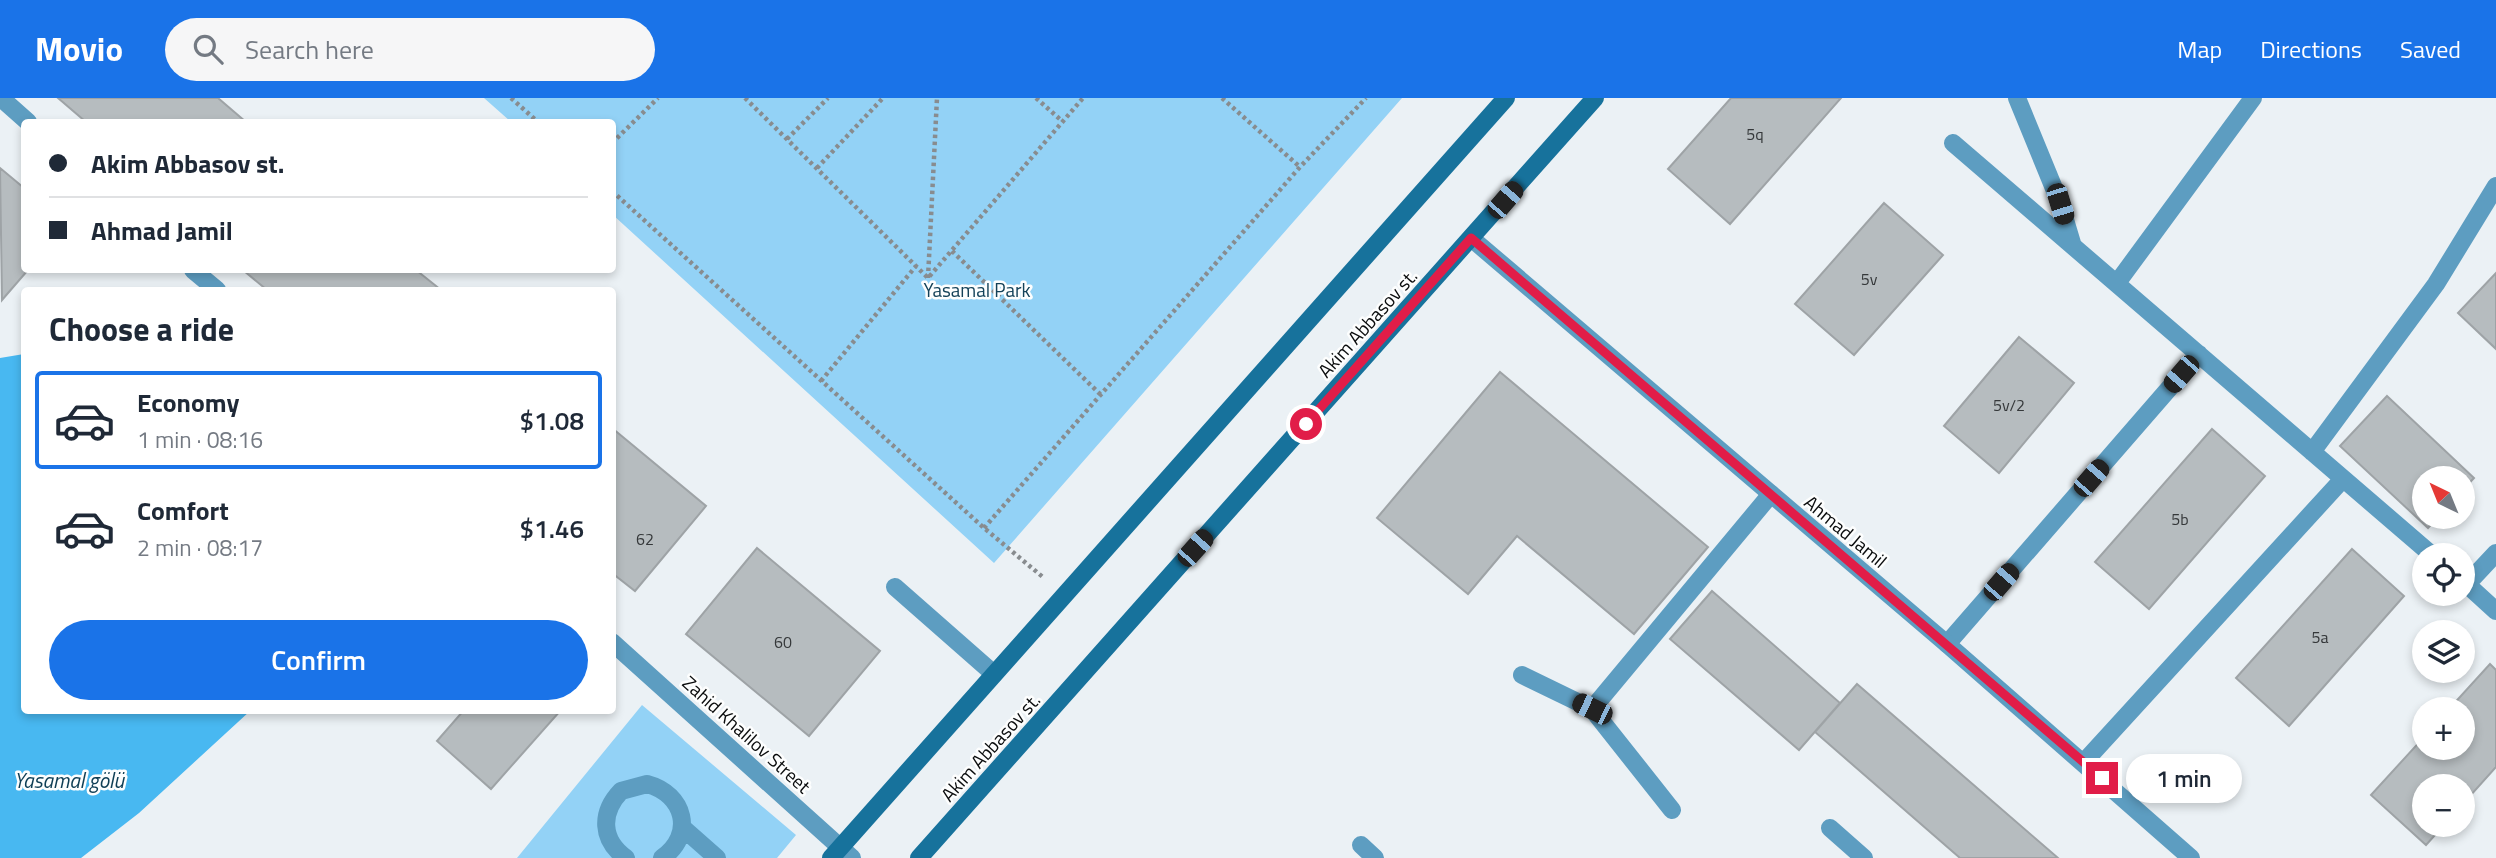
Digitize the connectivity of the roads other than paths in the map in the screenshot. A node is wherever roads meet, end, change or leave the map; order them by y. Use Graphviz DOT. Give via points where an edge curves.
graph roads {
  1 [pos="1,98"];
  2 [pos="1506,98"];
  3 [pos="1595,98"];
  4 [pos="2017,98"];
  5 [pos="2253,98"];
  6 [pos="25,119"];
  7 [pos="1953,143"];
  8 [pos="2496,186"];
  9 [pos="1471,238"];
  10 [pos="2072,243"];
  11 [pos="197,273"];
  12 [pos="2117,284"];
  13 [pos="214,287"];
  14 [pos="2199,354"];
  15 [pos="2312,452"];
  16 [pos="2342,480"];
  17 [pos="1771,494"];
  18 [pos="2418,543"];
  19 [pos="2496,553"];
  20 [pos="2475,573"];
  21 [pos="895,587"];
  22 [pos="2475,591"];
  23 [pos="2496,611"];
  24 [pos="1947,644"];
  25 [pos="616,646"];
  26 [pos="994,674"];
  27 [pos="1522,675"];
  28 [pos="1592,709"];
  29 [pos="2084,762"];
  30 [pos="1672,810"];
  31 [pos="683,828"];
  32 [pos="1830,828"];
  33 [pos="1361,845"];
  34 [pos="841,854"];
  35 [pos="626,858"];
  36 [pos="662,858"];
  37 [pos="717,858"];
  38 [pos="919,858"];
  39 [pos="1375,858"];
  40 [pos="1864,858"];
  41 [pos="2191,858"];
  1 -- 6 [label="street"];
  2 -- 26 [label="main road"];
  3 -- 9 [label="main road, Akim Abbasov st."];
  4 -- 10 [label="street"];
  5 -- 12 [label="street"];
  7 -- 10 [label="street"];
  8 -- 15 [label="street" via="2436,284"];
  9 -- 17 [label="street, Ahmad Jamil"];
  9 -- 38 [label="main road, Akim Abbasov st."];
  10 -- 12 [label="street"];
  11 -- 13 [label="street"];
  12 -- 14 [label="street"];
  14 -- 15 [label="street"];
  14 -- 24 [label="street"];
  15 -- 16 [label="street"];
  16 -- 18 [label="street"];
  16 -- 29 [label="street"];
  17 -- 24 [label="street, Ahmad Jamil"];
  17 -- 28 [label="street"];
  19 -- 20 [label="street"];
  21 -- 26 [label="street"];
  22 -- 23 [label="street"];
  24 -- 29 [label="street, Ahmad Jamil"];
  25 -- 34 [label="street, Zahid Khalilov Street"];
  26 -- 34 [label="main road"];
  27 -- 28 [label="street"];
  28 -- 30 [label="street"];
  29 -- 41 [label="street, Ahmad Jamil"];
  31 -- 35 [label="street" via="679,804 660,787 647,784 621,791 612,801 605,826 608,839"];
  31 -- 36 [label="street" via="672,850"];
  31 -- 37 [label="street"];
  32 -- 40 [label="street"];
  33 -- 39 [label="street"];
}
